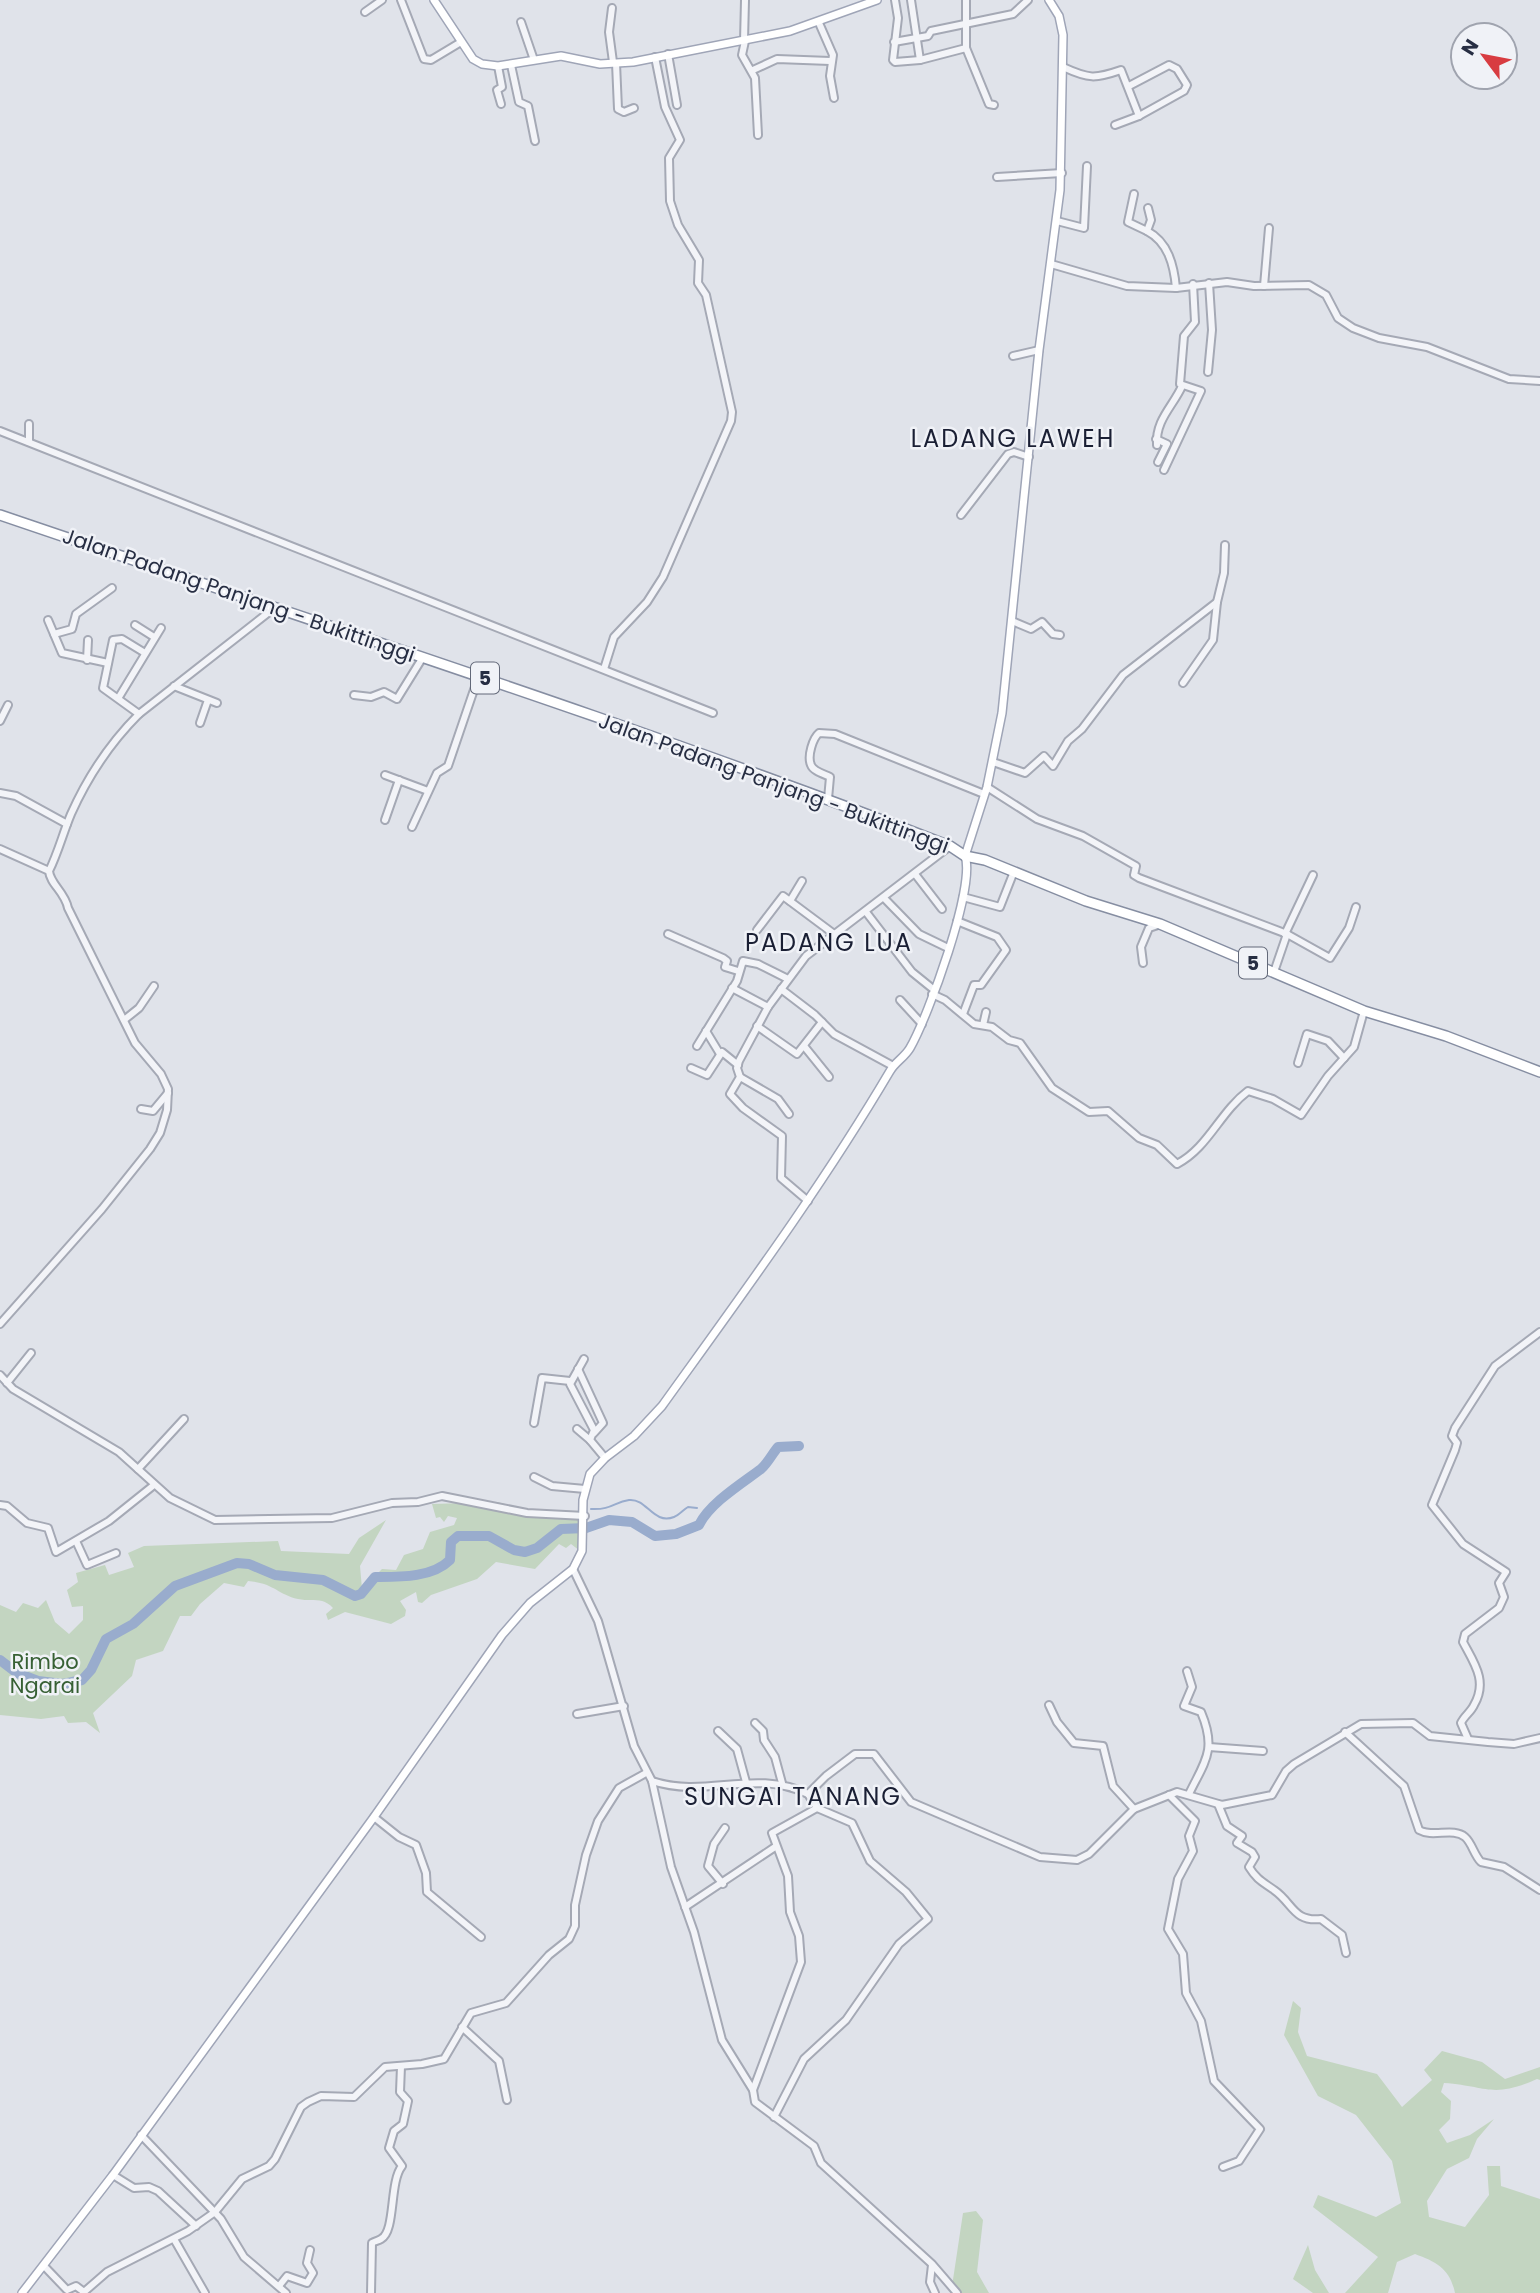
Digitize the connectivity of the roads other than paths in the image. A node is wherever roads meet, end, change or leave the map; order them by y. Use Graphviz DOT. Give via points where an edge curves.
graph roads {
  1 [pos="383,0"];
  2 [pos="401,0"];
  3 [pos="434,0"];
  4 [pos="744,0"];
  5 [pos="877,0"];
  6 [pos="895,0"];
  7 [pos="911,0"];
  8 [pos="966,0"];
  9 [pos="1028,0"];
  10 [pos="1049,0"];
  11 [pos="612,8"];
  12 [pos="365,12"];
  13 [pos="915,14"];
  14 [pos="898,18"];
  15 [pos="521,22"];
  16 [pos="819,23"];
  17 [pos="966,24"];
  18 [pos="917,38"];
  19 [pos="744,41"];
  20 [pos="894,42"];
  21 [pos="463,46"];
  22 [pos="966,48"];
  23 [pos="668,54"];
  24 [pos="654,57"];
  25 [pos="534,60"];
  26 [pos="920,60"];
  27 [pos="830,61"];
  28 [pos="615,62"];
  29 [pos="511,65"];
  30 [pos="498,66"];
  31 [pos="1063,67"];
  32 [pos="753,70"];
  33 [pos="1129,86"];
  34 [pos="834,98"];
  35 [pos="501,104"];
  36 [pos="677,105"];
  37 [pos="994,105"];
  38 [pos="634,108"];
  39 [pos="1139,116"];
  40 [pos="1115,125"];
  41 [pos="758,135"];
  42 [pos="535,141"];
  43 [pos="1087,166"];
  44 [pos="1062,173"];
  45 [pos="997,177"];
  46 [pos="1133,194"];
  47 [pos="1148,208"];
  48 [pos="1057,221"];
  49 [pos="1269,228"];
  50 [pos="1147,232"];
  51 [pos="1051,264"];
  52 [pos="1209,283"];
  53 [pos="1194,284"];
  54 [pos="1264,286"];
  55 [pos="1176,288"];
  56 [pos="1039,350"];
  57 [pos="1013,356"];
  58 [pos="1208,372"];
  59 [pos="1540,381"];
  60 [pos="1182,386"];
  61 [pos="29,424"];
  62 [pos="0,430"];
  63 [pos="29,442"];
  64 [pos="1029,457"];
  65 [pos="1157,462"];
  66 [pos="1164,470"];
  67 [pos="961,514"];
  68 [pos="0,515"];
  69 [pos="1225,545"];
  70 [pos="112,588"];
  71 [pos="1217,602"];
  72 [pos="273,608"];
  73 [pos="48,620"];
  74 [pos="1013,621"];
  75 [pos="135,625"];
  76 [pos="162,628"];
  77 [pos="54,634"];
  78 [pos="1060,635"];
  79 [pos="155,638"];
  80 [pos="88,640"];
  81 [pos="145,653"];
  82 [pos="423,657"];
  83 [pos="87,660"];
  84 [pos="108,663"];
  85 [pos="604,669"];
  86 [pos="479,675"];
  87 [pos="1183,683"];
  88 [pos="174,686"];
  89 [pos="354,695"];
  90 [pos="119,698"];
  91 [pos="208,700"];
  92 [pos="217,703"];
  93 [pos="8,705"];
  94 [pos="713,713"];
  95 [pos="139,714"];
  96 [pos="0,721"];
  97 [pos="200,723"];
  98 [pos="993,762"];
  99 [pos="385,775"];
  100 [pos="399,780"];
  101 [pos="986,791"];
  102 [pos="428,792"];
  103 [pos="1,795"];
  104 [pos="828,799"];
  105 [pos="385,820"];
  106 [pos="67,824"];
  107 [pos="412,827"];
  108 [pos="950,846"];
  109 [pos="0,849"];
  110 [pos="965,856"];
  111 [pos="49,871"];
  112 [pos="915,874"];
  113 [pos="1013,874"];
  114 [pos="1313,875"];
  115 [pos="802,881"];
  116 [pos="963,897"];
  117 [pos="884,898"];
  118 [pos="790,901"];
  119 [pos="1356,907"];
  120 [pos="942,909"];
  121 [pos="866,912"];
  122 [pos="957,921"];
  123 [pos="1160,924"];
  124 [pos="757,930"];
  125 [pos="668,934"];
  126 [pos="834,934"];
  127 [pos="1286,934"];
  128 [pos="948,948"];
  129 [pos="1143,963"];
  130 [pos="731,968"];
  131 [pos="1274,972"];
  132 [pos="788,979"];
  133 [pos="154,986"];
  134 [pos="732,988"];
  135 [pos="781,989"];
  136 [pos="932,992"];
  137 [pos="900,1000"];
  138 [pos="768,1007"];
  139 [pos="1364,1011"];
  140 [pos="986,1012"];
  141 [pos="963,1014"];
  142 [pos="124,1020"];
  143 [pos="822,1022"];
  144 [pos="922,1024"];
  145 [pos="983,1025"];
  146 [pos="757,1026"];
  147 [pos="706,1031"];
  148 [pos="696,1046"];
  149 [pos="804,1046"];
  150 [pos="720,1054"];
  151 [pos="1344,1058"];
  152 [pos="1297,1063"];
  153 [pos="738,1065"];
  154 [pos="892,1066"];
  155 [pos="691,1068"];
  156 [pos="1540,1072"];
  157 [pos="740,1077"];
  158 [pos="829,1077"];
  159 [pos="168,1093"];
  160 [pos="141,1108"];
  161 [pos="789,1114"];
  162 [pos="808,1201"];
  163 [pos="0,1324"];
  164 [pos="1540,1332"];
  165 [pos="31,1353"];
  166 [pos="584,1359"];
  167 [pos="578,1369"];
  168 [pos="0,1375"];
  169 [pos="570,1381"];
  170 [pos="6,1383"];
  171 [pos="184,1419"];
  172 [pos="534,1423"];
  173 [pos="577,1429"];
  174 [pos="594,1433"];
  175 [pos="590,1440"];
  176 [pos="605,1458"];
  177 [pos="138,1469"];
  178 [pos="534,1477"];
  179 [pos="154,1485"];
  180 [pos="585,1489"];
  181 [pos="0,1505"];
  182 [pos="585,1516"];
  183 [pos="76,1541"];
  184 [pos="116,1553"];
  185 [pos="573,1569"];
  186 [pos="1187,1671"];
  187 [pos="1049,1705"];
  188 [pos="624,1706"];
  189 [pos="577,1714"];
  190 [pos="755,1723"];
  191 [pos="718,1731"];
  192 [pos="1345,1732"];
  193 [pos="1540,1738"];
  194 [pos="1468,1739"];
  195 [pos="1209,1747"];
  196 [pos="1263,1751"];
  197 [pos="646,1773"];
  198 [pos="652,1781"];
  199 [pos="746,1782"];
  200 [pos="782,1783"];
  201 [pos="808,1794"];
  202 [pos="1189,1794"];
  203 [pos="1169,1795"];
  204 [pos="1218,1804"];
  205 [pos="817,1808"];
  206 [pos="1134,1809"];
  207 [pos="374,1817"];
  208 [pos="725,1828"];
  209 [pos="775,1847"];
  210 [pos="723,1884"];
  211 [pos="1540,1889"];
  212 [pos="685,1907"];
  213 [pos="481,1937"];
  214 [pos="1346,1953"];
  215 [pos="462,2027"];
  216 [pos="401,2066"];
  217 [pos="753,2090"];
  218 [pos="506,2100"];
  219 [pos="774,2117"];
  220 [pos="141,2135"];
  221 [pos="1223,2167"];
  222 [pos="113,2175"];
  223 [pos="215,2212"];
  224 [pos="196,2227"];
  225 [pos="174,2239"];
  226 [pos="310,2249"];
  227 [pos="932,2264"];
  228 [pos="45,2267"];
  229 [pos="279,2286"];
  230 [pos="22,2293"];
  231 [pos="205,2293"];
  232 [pos="286,2293"];
  233 [pos="371,2293"];
  234 [pos="935,2293"];
  235 [pos="957,2293"];
  1 -- 12 [label="street"];
  2 -- 21 [label="street" via="424,59"];
  3 -- 21 [label="main road"];
  4 -- 19 [label="street"];
  5 -- 16 [label="main road"];
  6 -- 14 [label="street"];
  7 -- 13 [label="street"];
  8 -- 17 [label="street"];
  9 -- 17 [label="street" via="1013,14"];
  10 -- 31 [label="main road" via="1062,23"];
  11 -- 28 [label="street"];
  13 -- 14 [label="street"];
  13 -- 18 [label="street"];
  14 -- 20 [label="street"];
  15 -- 25 [label="street"];
  16 -- 19 [label="main road"];
  16 -- 27 [label="street" via="832,53"];
  17 -- 18 [label="street"];
  17 -- 22 [label="street"];
  18 -- 20 [label="street"];
  18 -- 26 [label="street"];
  19 -- 23 [label="main road"];
  19 -- 32 [label="street" via="742,55"];
  20 -- 26 [label="street" via="893,60"];
  21 -- 30 [label="main road" via="478,63"];
  22 -- 26 [label="street"];
  22 -- 37 [label="street" via="989,104"];
  23 -- 24 [label="main road"];
  23 -- 36 [label="street"];
  24 -- 28 [label="main road"];
  24 -- 85 [label="street" via="665,107 680,140 669,158 670,201 700,264 698,283 706,295 732,412 663,577 614,637"];
  25 -- 28 [label="main road" via="561,56 600,64"];
  25 -- 29 [label="main road"];
  27 -- 32 [label="street" via="777,60"];
  27 -- 34 [label="street"];
  28 -- 38 [label="street" via="618,109"];
  29 -- 30 [label="main road"];
  29 -- 42 [label="street" via="519,102 528,106"];
  30 -- 35 [label="street"];
  31 -- 33 [label="street" via="1087,78 1121,70"];
  31 -- 44 [label="main road"];
  32 -- 41 [label="street"];
  33 -- 39 [label="street"];
  33 -- 39 [label="street" via="1169,65 1187,85 1185,91"];
  39 -- 40 [label="street"];
  43 -- 48 [label="street" via="1084,228"];
  44 -- 45 [label="street"];
  44 -- 48 [label="main road"];
  46 -- 50 [label="street" via="1128,222"];
  47 -- 50 [label="street"];
  48 -- 51 [label="main road"];
  49 -- 54 [label="street"];
  50 -- 55 [label="street" via="1162,241 1175,270"];
  51 -- 55 [label="street" via="1116,285"];
  51 -- 56 [label="main road"];
  52 -- 53 [label="street"];
  52 -- 54 [label="street"];
  52 -- 58 [label="street" via="1212,330"];
  53 -- 55 [label="street"];
  53 -- 60 [label="street" via="1195,322 1184,335"];
  54 -- 59 [label="street" via="1310,285 1326,295 1338,318 1353,328 1427,348 1509,379"];
  56 -- 57 [label="street"];
  56 -- 64 [label="main road"];
  60 -- 65 [label="street" via="1166,410 1157,442 1167,444"];
  60 -- 66 [label="street" via="1201,391"];
  61 -- 63 [label="street"];
  62 -- 63 [label="street"];
  63 -- 85 [label="street"];
  64 -- 67 [label="street" via="1008,454"];
  64 -- 74 [label="main road"];
  68 -- 72 [label="highway, Jalan Padang Panjang - Bukittinggi / 5"];
  69 -- 71 [label="street"];
  70 -- 77 [label="street" via="76,614 74,627"];
  71 -- 87 [label="street" via="1213,640"];
  71 -- 98 [label="street" via="1123,675 1053,766 1044,756 1025,773"];
  72 -- 82 [label="highway, Jalan Padang Panjang - Bukittinggi / 5"];
  72 -- 88 [label="street"];
  73 -- 77 [label="street"];
  74 -- 78 [label="street" via="1031,629 1042,622"];
  74 -- 98 [label="main road"];
  75 -- 79 [label="street"];
  76 -- 79 [label="street"];
  77 -- 83 [label="street" via="62,653"];
  79 -- 81 [label="street"];
  80 -- 83 [label="street"];
  81 -- 84 [label="street" via="117,638"];
  81 -- 90 [label="street"];
  82 -- 86 [label="highway, Jalan Padang Panjang - Bukittinggi / 5"];
  82 -- 89 [label="street" via="397,699 384,692 374,697"];
  83 -- 84 [label="street"];
  84 -- 90 [label="street" via="103,688"];
  85 -- 94 [label="street"];
  86 -- 102 [label="street" via="448,766 437,773"];
  86 -- 104 [label="highway, Jalan Padang Panjang - Bukittinggi / 5"];
  88 -- 91 [label="street"];
  88 -- 95 [label="street"];
  90 -- 95 [label="street"];
  91 -- 92 [label="street"];
  91 -- 97 [label="street"];
  93 -- 96 [label="street"];
  95 -- 106 [label="street" via="107,748"];
  98 -- 101 [label="main road"];
  99 -- 100 [label="street"];
  100 -- 102 [label="street"];
  100 -- 105 [label="street"];
  101 -- 104 [label="street" via="835,734 819,733 812,744 810,763 830,777"];
  101 -- 110 [label="main road"];
  101 -- 127 [label="street" via="1136,866 1134,875 1139,878"];
  102 -- 107 [label="street"];
  103 -- 106 [label="street" via="16,796"];
  104 -- 108 [label="highway, Jalan Padang Panjang - Bukittinggi / 5"];
  106 -- 111 [label="street"];
  108 -- 110 [label="highway, Jalan Padang Panjang - Bukittinggi / 5"];
  108 -- 112 [label="street"];
  109 -- 111 [label="street"];
  110 -- 113 [label="highway, Jalan Padang Panjang - Bukittinggi / 5"];
  110 -- 116 [label="main road" via="969,866"];
  111 -- 142 [label="street"];
  112 -- 117 [label="street"];
  112 -- 120 [label="street"];
  113 -- 116 [label="street" via="1000,907"];
  113 -- 123 [label="highway, Jalan Padang Panjang - Bukittinggi / 5"];
  114 -- 127 [label="street"];
  115 -- 118 [label="street"];
  116 -- 122 [label="main road"];
  117 -- 121 [label="street"];
  117 -- 128 [label="street" via="919,934"];
  118 -- 124 [label="street" via="781,897"];
  118 -- 126 [label="street"];
  119 -- 127 [label="street" via="1330,958"];
  121 -- 126 [label="street"];
  121 -- 136 [label="street"];
  122 -- 128 [label="main road"];
  122 -- 141 [label="street" via="997,937 1006,950 981,985 974,985"];
  123 -- 129 [label="street" via="1149,928 1141,947"];
  123 -- 131 [label="highway, Jalan Padang Panjang - Bukittinggi / 5"];
  125 -- 130 [label="street" via="723,958"];
  126 -- 132 [label="street" via="806,956"];
  127 -- 131 [label="street"];
  128 -- 136 [label="main road"];
  130 -- 132 [label="street" via="747,960"];
  130 -- 134 [label="street"];
  131 -- 139 [label="highway, Jalan Padang Panjang - Bukittinggi / 5"];
  132 -- 135 [label="street"];
  133 -- 142 [label="street"];
  134 -- 138 [label="street"];
  134 -- 147 [label="street"];
  135 -- 138 [label="street"];
  135 -- 143 [label="street"];
  136 -- 141 [label="street"];
  136 -- 144 [label="main road"];
  137 -- 144 [label="street"];
  138 -- 146 [label="street"];
  139 -- 151 [label="street" via="1354,1047"];
  139 -- 156 [label="highway, Jalan Padang Panjang - Bukittinggi / 5"];
  140 -- 145 [label="street"];
  141 -- 145 [label="street"];
  142 -- 159 [label="street" via="135,1043 161,1074"];
  143 -- 149 [label="street"];
  143 -- 154 [label="street" via="834,1034"];
  144 -- 154 [label="main road" via="909,1051"];
  145 -- 151 [label="street" via="1023,1046 1052,1088 1089,1112 1108,1111 1177,1164 1200,1149 1248,1091 1301,1115"];
  146 -- 149 [label="street" via="796,1054"];
  146 -- 153 [label="street"];
  147 -- 148 [label="street"];
  147 -- 150 [label="street"];
  149 -- 158 [label="street"];
  150 -- 153 [label="street"];
  150 -- 155 [label="street" via="707,1075"];
  151 -- 152 [label="street" via="1328,1041 1307,1034"];
  153 -- 157 [label="street"];
  154 -- 162 [label="main road"];
  157 -- 161 [label="street" via="778,1099"];
  157 -- 162 [label="street" via="730,1094 782,1136 781,1178"];
  159 -- 160 [label="street" via="153,1111"];
  159 -- 163 [label="street" via="160,1133 150,1149"];
  162 -- 176 [label="main road" via="662,1406"];
  164 -- 194 [label="street" via="1495,1366 1455,1427 1455,1450 1432,1505 1463,1544 1506,1572 1499,1583 1504,1597 1499,1608 1465,1634 1463,1642 1480,1681 1477,1701 1461,1723"];
  165 -- 170 [label="street"];
  166 -- 167 [label="street"];
  167 -- 169 [label="street"];
  167 -- 174 [label="street" via="603,1423"];
  168 -- 170 [label="street"];
  169 -- 172 [label="street" via="542,1378"];
  169 -- 174 [label="street"];
  170 -- 177 [label="street" via="119,1452"];
  171 -- 177 [label="street"];
  173 -- 175 [label="street"];
  174 -- 175 [label="street"];
  175 -- 176 [label="street"];
  176 -- 180 [label="main road" via="590,1474"];
  177 -- 179 [label="street"];
  178 -- 180 [label="street" via="552,1486"];
  179 -- 182 [label="street" via="186,1508 215,1520 332,1518 442,1496 527,1513"];
  179 -- 183 [label="street"];
  180 -- 182 [label="main road"];
  181 -- 183 [label="street" via="27,1523 48,1528 55,1552"];
  182 -- 185 [label="main road" via="583,1547"];
  183 -- 184 [label="street" via="87,1565"];
  185 -- 188 [label="street" via="598,1621"];
  185 -- 207 [label="main road" via="519,1613"];
  186 -- 195 [label="street" via="1192,1687 1184,1706 1201,1712"];
  187 -- 206 [label="street" via="1074,1743 1103,1746 1113,1786"];
  188 -- 189 [label="street"];
  188 -- 197 [label="street"];
  190 -- 200 [label="street" via="775,1757"];
  191 -- 199 [label="street" via="737,1749"];
  192 -- 194 [label="street" via="1360,1724 1413,1723 1430,1736"];
  192 -- 204 [label="street" via="1286,1771 1272,1795"];
  192 -- 211 [label="street" via="1404,1786 1419,1830 1459,1833 1481,1862 1503,1867"];
  193 -- 194 [label="street" via="1514,1744"];
  195 -- 196 [label="street"];
  195 -- 202 [label="street" via="1206,1766"];
  197 -- 198 [label="street"];
  197 -- 215 [label="street" via="619,1788 595,1826 569,1939 506,2003 475,2009"];
  198 -- 199 [label="street" via="686,1789"];
  198 -- 212 [label="street"];
  199 -- 200 [label="street"];
  200 -- 201 [label="street"];
  201 -- 205 [label="street"];
  201 -- 206 [label="street" via="855,1754 874,1754 911,1802 1040,1857 1077,1860 1089,1854"];
  202 -- 203 [label="street"];
  202 -- 204 [label="street"];
  203 -- 206 [label="street"];
  203 -- 221 [label="street" via="1195,1821 1189,1836 1193,1851 1178,1879 1168,1929 1183,1954 1186,1993 1201,2021 1211,2075 1260,2129 1238,2161"];
  204 -- 214 [label="street" via="1227,1826 1242,1836 1237,1843 1255,1857 1249,1867 1257,1880 1298,1915 1321,1919 1342,1935"];
  205 -- 209 [label="street" via="773,1831"];
  205 -- 219 [label="street" via="852,1823 870,1861 906,1892 928,1919 899,1944 846,2021 804,2059"];
  207 -- 213 [label="street" via="399,1838 416,1845 427,1892"];
  207 -- 220 [label="main road"];
  208 -- 210 [label="street" via="715,1840 708,1866"];
  209 -- 210 [label="street"];
  209 -- 217 [label="street" via="788,1876 801,1962"];
  210 -- 212 [label="street"];
  212 -- 217 [label="street" via="722,2040"];
  215 -- 216 [label="street" via="444,2059"];
  215 -- 218 [label="street" via="499,2061"];
  216 -- 223 [label="street" via="381,2070 354,2097 321,2096 308,2102 275,2159 242,2179"];
  216 -- 233 [label="street" via="400,2092 408,2101 403,2124 394,2131 389,2148 401,2166 394,2178 388,2230 372,2243"];
  217 -- 219 [label="street" via="755,2102"];
  219 -- 227 [label="street" via="814,2146 821,2163"];
  220 -- 222 [label="main road"];
  220 -- 223 [label="street"];
  222 -- 224 [label="street" via="134,2188 158,2191"];
  222 -- 228 [label="main road"];
  223 -- 224 [label="street"];
  223 -- 229 [label="street" via="244,2257"];
  224 -- 225 [label="street"];
  225 -- 228 [label="street" via="107,2272 83,2292 76,2286 67,2290"];
  225 -- 231 [label="street"];
  226 -- 229 [label="street" via="307,2263 313,2273 307,2283 287,2276"];
  227 -- 234 [label="street" via="930,2282"];
  227 -- 235 [label="street"];
  228 -- 230 [label="main road"];
  229 -- 232 [label="street"];
}
